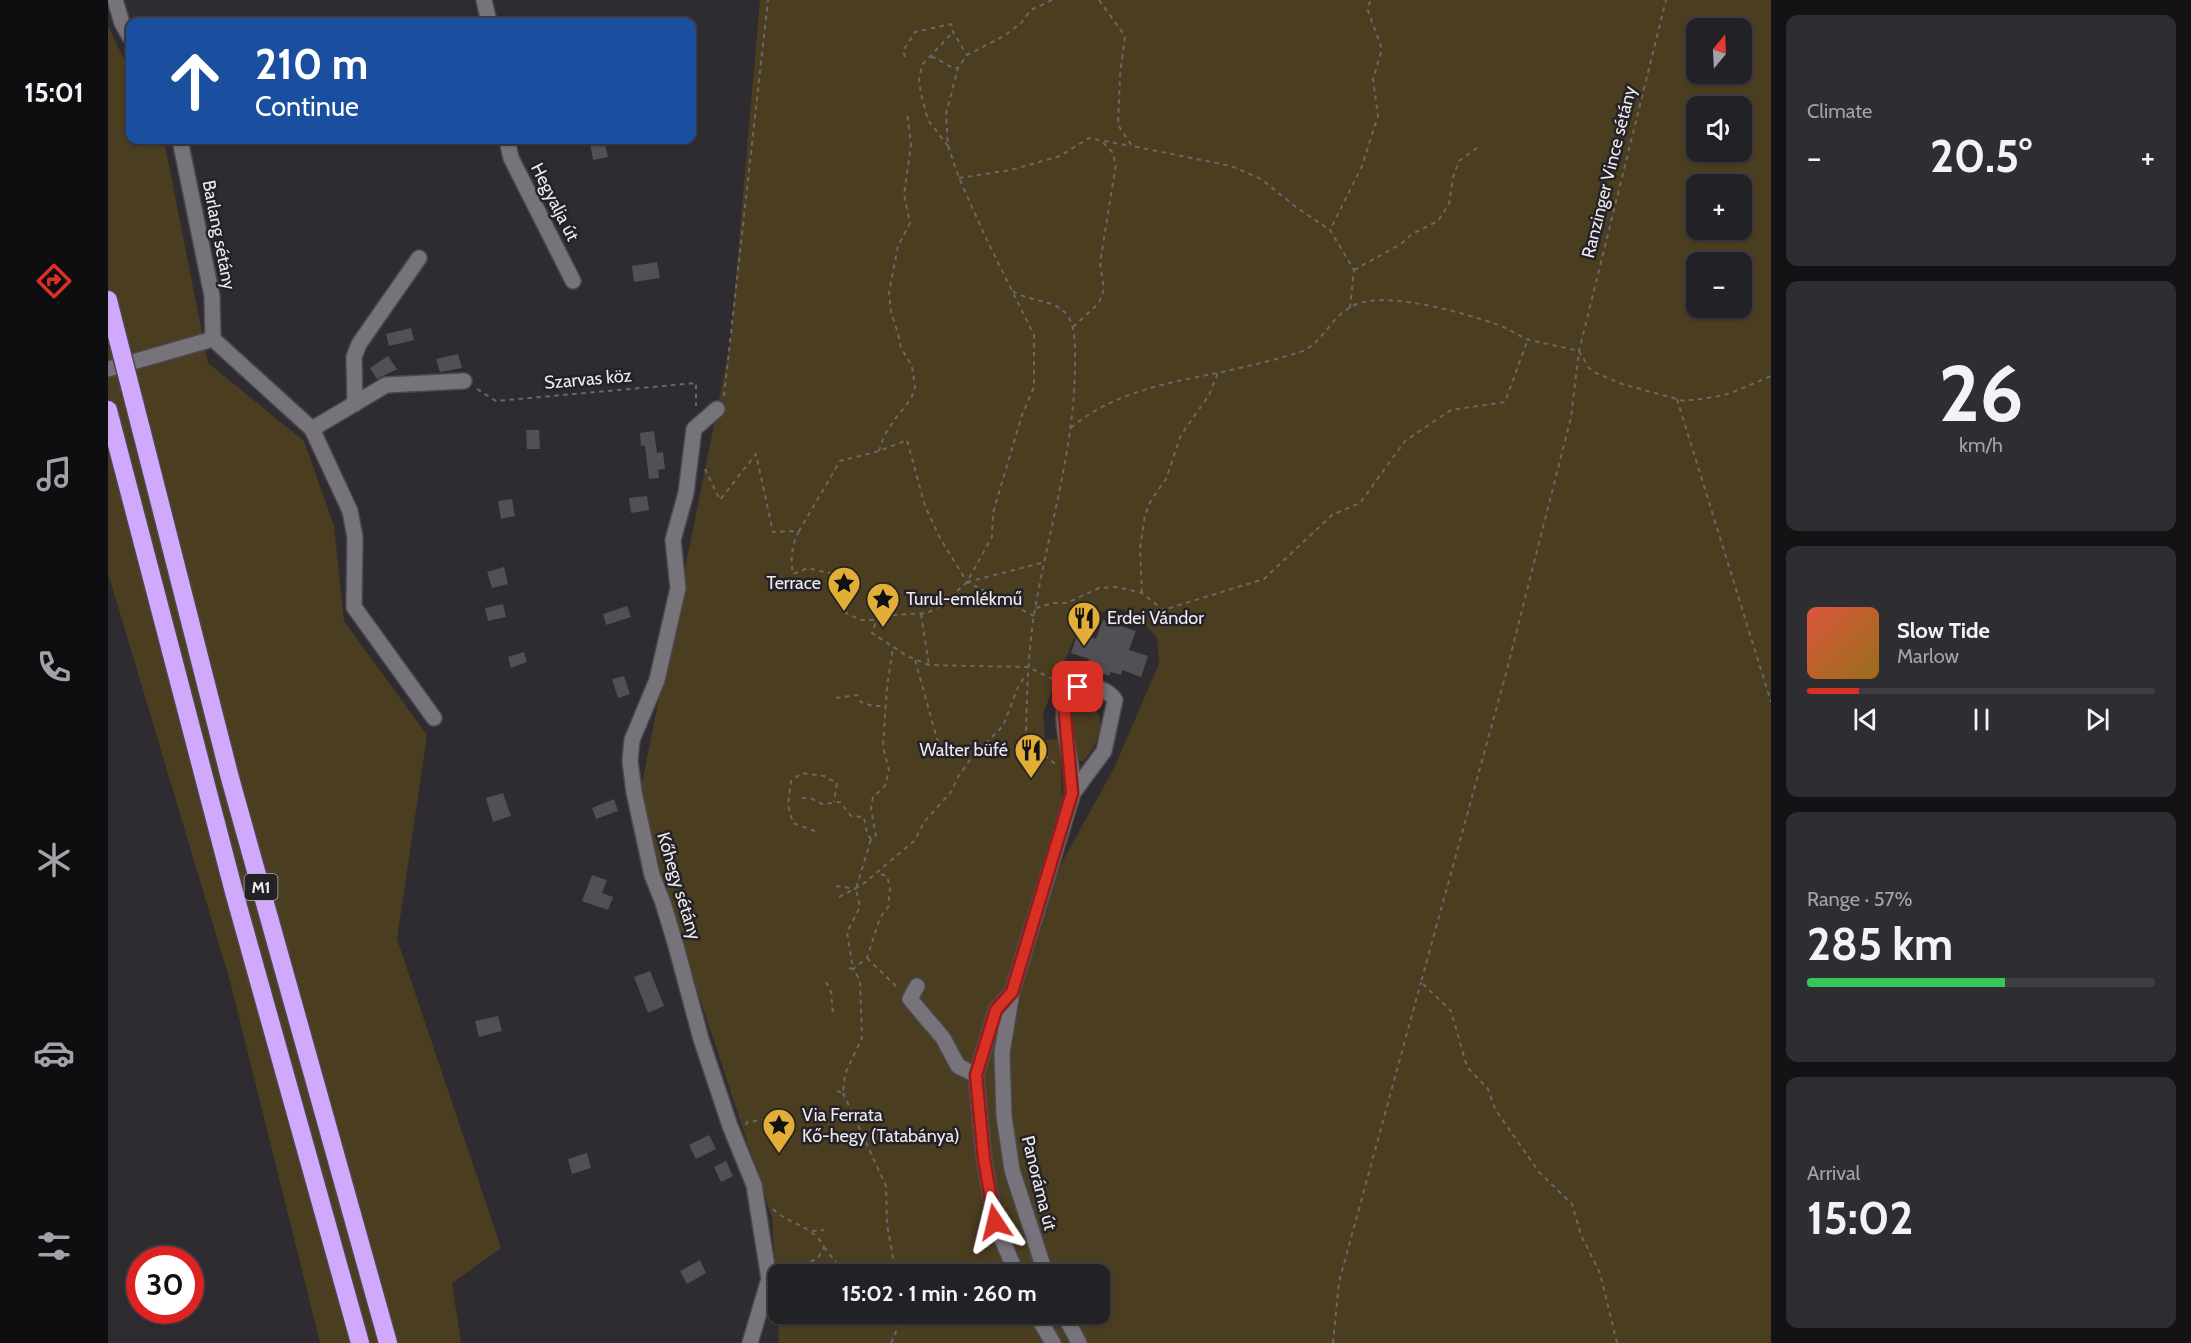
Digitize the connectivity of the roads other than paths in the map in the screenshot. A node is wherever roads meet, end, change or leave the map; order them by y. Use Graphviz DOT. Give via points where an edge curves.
graph roads {
  1 [pos="115,0"];
  2 [pos="484,0"];
  3 [pos="488,18"];
  4 [pos="126,30"];
  5 [pos="181,144"];
  6 [pos="508,144"];
  7 [pos="419,258"];
  8 [pos="573,281"];
  9 [pos="110,308"];
  10 [pos="213,339"];
  11 [pos="108,369"];
  12 [pos="464,381"];
  13 [pos="355,404"];
  14 [pos="108,410"];
  15 [pos="717,410"];
  16 [pos="312,429"];
  17 [pos="434,718"];
  18 [pos="1072,793"];
  19 [pos="913,992"];
  20 [pos="1012,992"];
  21 [pos="976,1075"];
  22 [pos="1012,1264"];
  23 [pos="1042,1264"];
  24 [pos="1042,1324"];
  25 [pos="1069,1324"];
  26 [pos="360,1343"];
  27 [pos="388,1343"];
  28 [pos="750,1343"];
  29 [pos="1053,1343"];
  30 [pos="1079,1343"];
  1 -- 4 [label="street"];
  2 -- 3 [label="street"];
  5 -- 10 [label="street, Barlang sétány" via="212,296"];
  6 -- 8 [label="street, Hegyalja út" via="511,158"];
  7 -- 13 [label="street" via="359,344 354,357"];
  9 -- 27 [label="highway, M1, bridge" via="230,778"];
  10 -- 11 [label="street"];
  10 -- 16 [label="street"];
  12 -- 13 [label="street" via="391,384"];
  13 -- 16 [label="street"];
  14 -- 26 [label="highway, M1" via="215,825"];
  15 -- 28 [label="street, Kőhegy sétány" via="694,429 686,493 673,540 678,588 657,680 632,740 630,761 652,876 701,1039 754,1185 768,1279"];
  16 -- 17 [label="street" via="350,511 355,537 354,607"];
  18 -- 18 [label="street" via="1104,752 1115,700 1096,688 1081,686 1066,700"];
  18 -- 20 [label="street, Panoráma út"];
  19 -- 21 [label="street" via="958,1066"];
  20 -- 21 [label="street, Panoráma út" via="996,1010"];
  20 -- 23 [label="street, Panoráma út" via="1002,1053 1004,1116 1012,1170"];
  21 -- 22 [label="street, Panoráma út" via="995,1222"];
  24 -- 29 [label="street"];
  25 -- 30 [label="street"];
}
